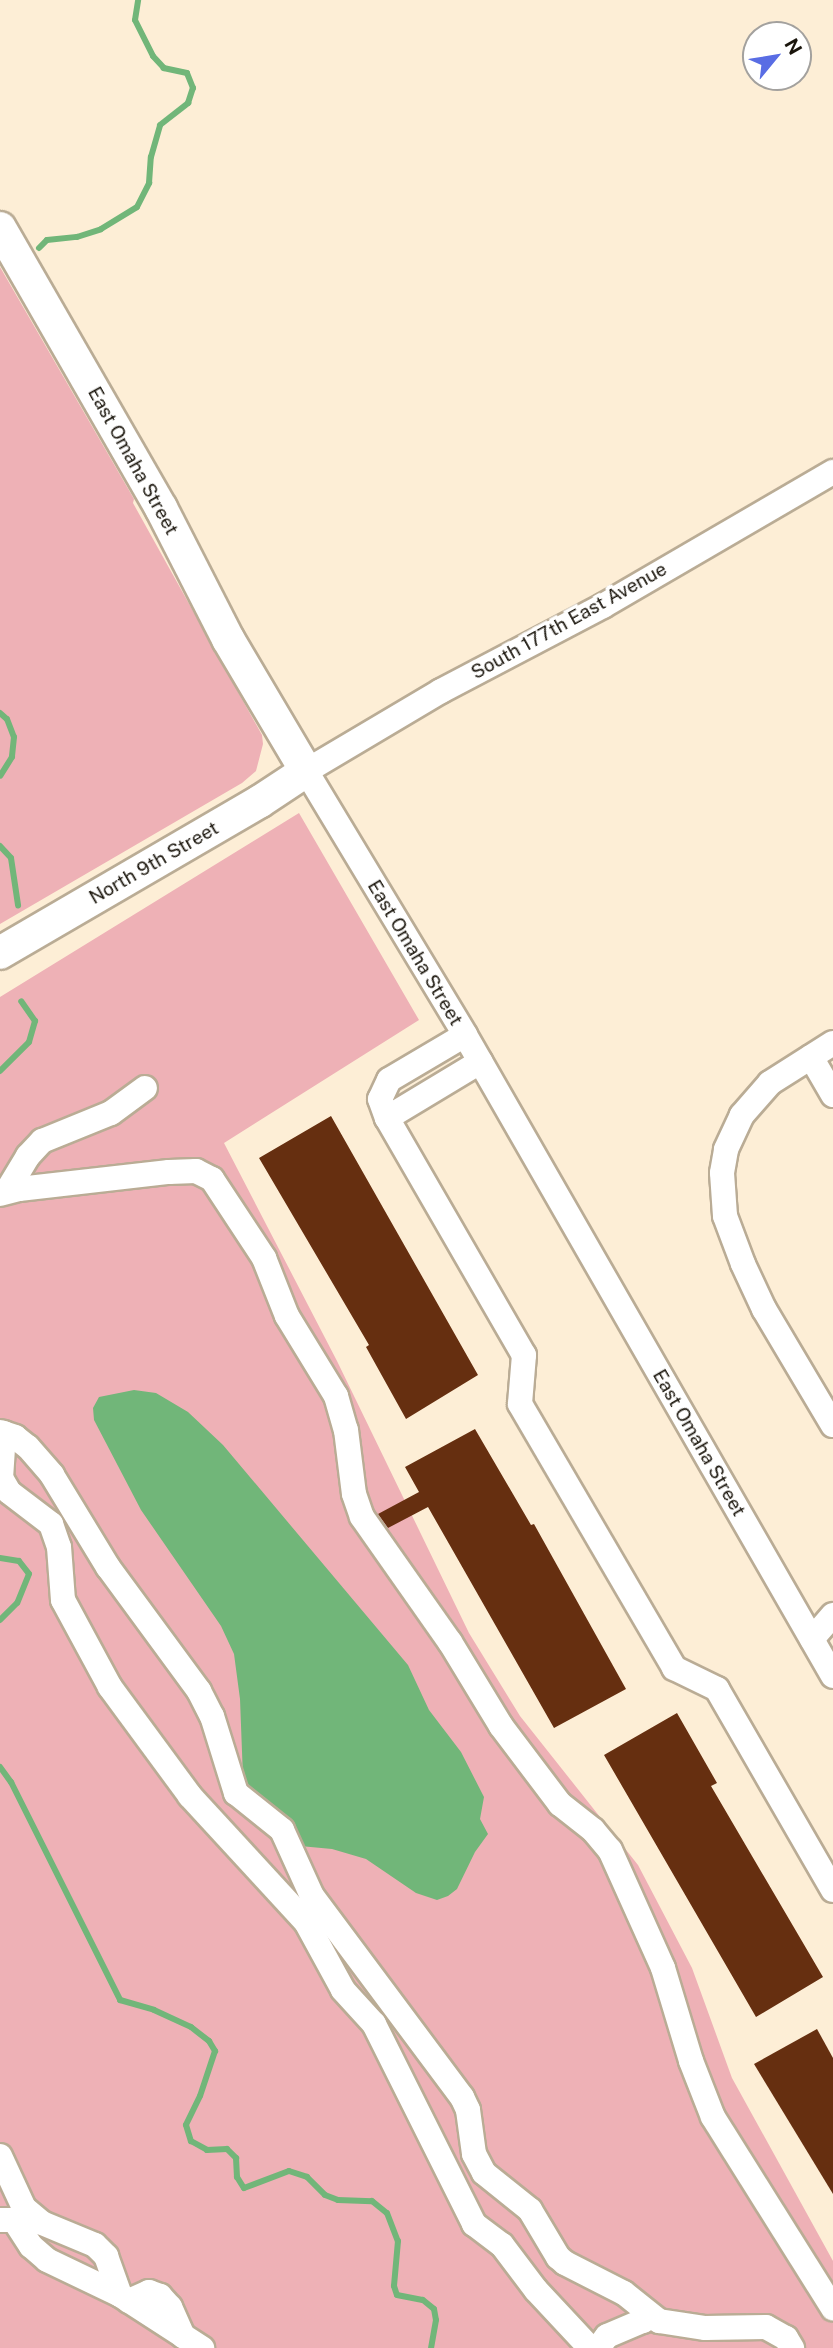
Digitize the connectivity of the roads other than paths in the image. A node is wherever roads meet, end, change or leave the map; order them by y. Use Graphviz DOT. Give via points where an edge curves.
graph roads {
  1 [pos="0,228"];
  2 [pos="833,472"];
  3 [pos="306,771"];
  4 [pos="0,953"];
  5 [pos="465,1035"];
  6 [pos="833,1043"];
  7 [pos="811,1057"];
  8 [pos="422,1060"];
  9 [pos="480,1062"];
  10 [pos="437,1087"];
  11 [pos="145,1088"];
  12 [pos="833,1096"];
  13 [pos="387,1118"];
  14 [pos="3,1192"];
  15 [pos="833,1424"];
  16 [pos="2,1432"];
  17 [pos="833,1615"];
  18 [pos="822,1635"];
  19 [pos="833,1676"];
  20 [pos="833,1890"];
  21 [pos="0,2156"];
  22 [pos="0,2220"];
  23 [pos="0,2229"];
  24 [pos="27,2246"];
  25 [pos="125,2298"];
  26 [pos="833,2308"];
  27 [pos="648,2315"];
  28 [pos="192,2342"];
  29 [pos="590,2348"];
  30 [pos="598,2348"];
  31 [pos="792,2348"];
  1 -- 3 [label="main road, East Omaha Street"];
  2 -- 3 [label="street, South 177th East Avenue"];
  3 -- 4 [label="main road, North 9th Street"];
  3 -- 5 [label="street, East Omaha Street"];
  5 -- 8 [label="street"];
  5 -- 9 [label="street, East Omaha Street"];
  6 -- 7 [label="street"];
  7 -- 12 [label="street"];
  7 -- 15 [label="street" via="770,1083 741,1115 726,1150 722,1195 729,1230 764,1309"];
  8 -- 10 [label="street"];
  8 -- 13 [label="street" via="384,1086 380,1099"];
  9 -- 10 [label="street"];
  9 -- 18 [label="street, East Omaha Street"];
  10 -- 13 [label="street"];
  11 -- 14 [label="street" via="111,1113 42,1141"];
  13 -- 20 [label="street" via="524,1355 520,1404 674,1668 717,1689"];
  14 -- 26 [label="street" via="169,1172 196,1171 212,1179 264,1258 287,1316 336,1396 362,1517 446,1636 496,1719 559,1804 610,1850 663,1968 713,2117"];
  16 -- 27 [label="street" via="28,1447 52,1475 108,1567 199,1691 212,1716 236,1793 282,1830 312,1896 462,2097 474,2154 484,2173 530,2210 565,2263 624,2293"];
  16 -- 29 [label="street" via="1,1478 9,1492 51,1524 59,1547 63,1600 110,1687 190,1796 306,1922 343,1990 374,2024 474,2224 502,2245"];
  17 -- 18 [label="street"];
  18 -- 19 [label="street, East Omaha Street"];
  21 -- 25 [label="street" via="24,2208 42,2223 95,2245 106,2256"];
  22 -- 25 [label="street" via="14,2220 47,2260"];
  23 -- 24 [label="street"];
  25 -- 28 [label="street"];
  27 -- 30 [label="street" via="607,2336"];
  27 -- 31 [label="street" via="685,2326 766,2327 786,2338"];
}
